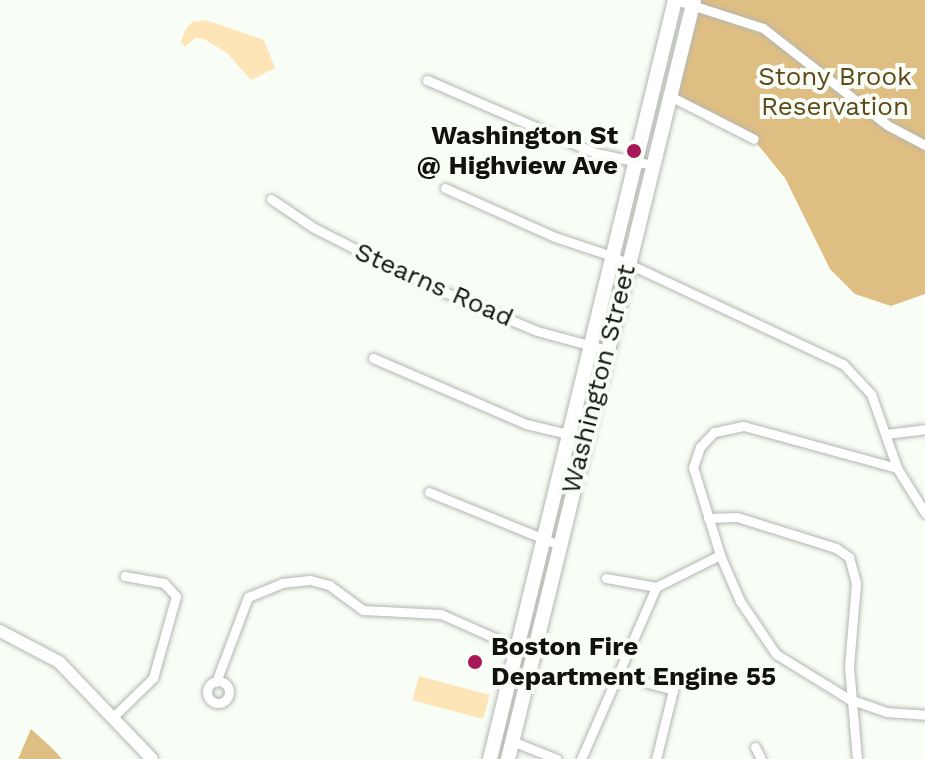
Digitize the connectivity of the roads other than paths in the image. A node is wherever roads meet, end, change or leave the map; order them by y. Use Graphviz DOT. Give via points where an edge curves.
graph roads {
  1 [pos="675,0"];
  2 [pos="693,3"];
  3 [pos="427,80"];
  4 [pos="670,96"];
  5 [pos="754,139"];
  6 [pos="925,145"];
  7 [pos="645,164"];
  8 [pos="445,188"];
  9 [pos="271,199"];
  10 [pos="612,256"];
  11 [pos="627,265"];
  12 [pos="590,346"];
  13 [pos="607,350"];
  14 [pos="373,358"];
  15 [pos="925,429"];
  16 [pos="568,434"];
  17 [pos="886,434"];
  18 [pos="585,438"];
  19 [pos="897,468"];
  20 [pos="429,492"];
  21 [pos="925,513"];
  22 [pos="708,518"];
  23 [pos="542,541"];
  24 [pos="559,545"];
  25 [pos="720,555"];
  26 [pos="125,576"];
  27 [pos="606,578"];
  28 [pos="656,587"];
  29 [pos="0,631"];
  30 [pos="515,647"];
  31 [pos="531,654"];
  32 [pos="216,682"];
  33 [pos="644,682"];
  34 [pos="849,699"];
  35 [pos="925,715"];
  36 [pos="113,717"];
  37 [pos="512,741"];
  38 [pos="755,747"];
  39 [pos="152,759"];
  40 [pos="490,759"];
  41 [pos="508,759"];
  42 [pos="557,759"];
  43 [pos="581,759"];
  44 [pos="656,759"];
  45 [pos="761,759"];
  46 [pos="857,759"];
  1 -- 2 [label="street"];
  1 -- 7 [label="main road, Washington Street"];
  2 -- 4 [label="main road, Washington Street"];
  2 -- 6 [label="street" via="763,28 887,125"];
  3 -- 7 [label="street" via="596,153"];
  4 -- 5 [label="street"];
  4 -- 7 [label="main road, Washington Street"];
  7 -- 10 [label="main road, Washington Street"];
  7 -- 11 [label="main road, Washington Street"];
  8 -- 10 [label="street"];
  9 -- 12 [label="street, Stearns Road" via="314,228 423,283 537,331"];
  10 -- 11 [label="street"];
  10 -- 12 [label="main road, Washington Street"];
  11 -- 13 [label="main road, Washington Street"];
  11 -- 17 [label="street" via="843,364 871,394"];
  12 -- 13 [label="street, Stearns Road"];
  12 -- 16 [label="main road, Washington Street"];
  13 -- 18 [label="main road, Washington Street"];
  14 -- 16 [label="street" via="526,424"];
  15 -- 17 [label="street"];
  16 -- 18 [label="street"];
  16 -- 23 [label="main road, Washington Street"];
  17 -- 19 [label="street"];
  18 -- 24 [label="main road, Washington Street"];
  19 -- 21 [label="street"];
  19 -- 22 [label="street" via="758,430 726,427 700,447 693,467"];
  20 -- 23 [label="street"];
  22 -- 25 [label="street"];
  22 -- 34 [label="street" via="737,517 836,548 849,557 856,583"];
  23 -- 24 [label="street"];
  23 -- 30 [label="main road, Washington Street"];
  24 -- 31 [label="main road, Washington Street"];
  25 -- 28 [label="street"];
  25 -- 34 [label="street" via="740,601 776,654"];
  26 -- 36 [label="street" via="164,583 176,596 153,678"];
  27 -- 28 [label="street"];
  28 -- 43 [label="street"];
  29 -- 36 [label="main road" via="59,662"];
  30 -- 31 [label="street"];
  30 -- 32 [label="street" via="441,614 363,610 329,585 310,580 282,583 248,597"];
  30 -- 40 [label="main road, Washington Street"];
  31 -- 37 [label="main road, Washington Street"];
  33 -- 44 [label="street" via="673,690"];
  34 -- 35 [label="street" via="886,712"];
  34 -- 46 [label="street"];
  36 -- 39 [label="main road"];
  37 -- 41 [label="main road, Washington Street"];
  37 -- 42 [label="street"];
  38 -- 45 [label="street"];
}
